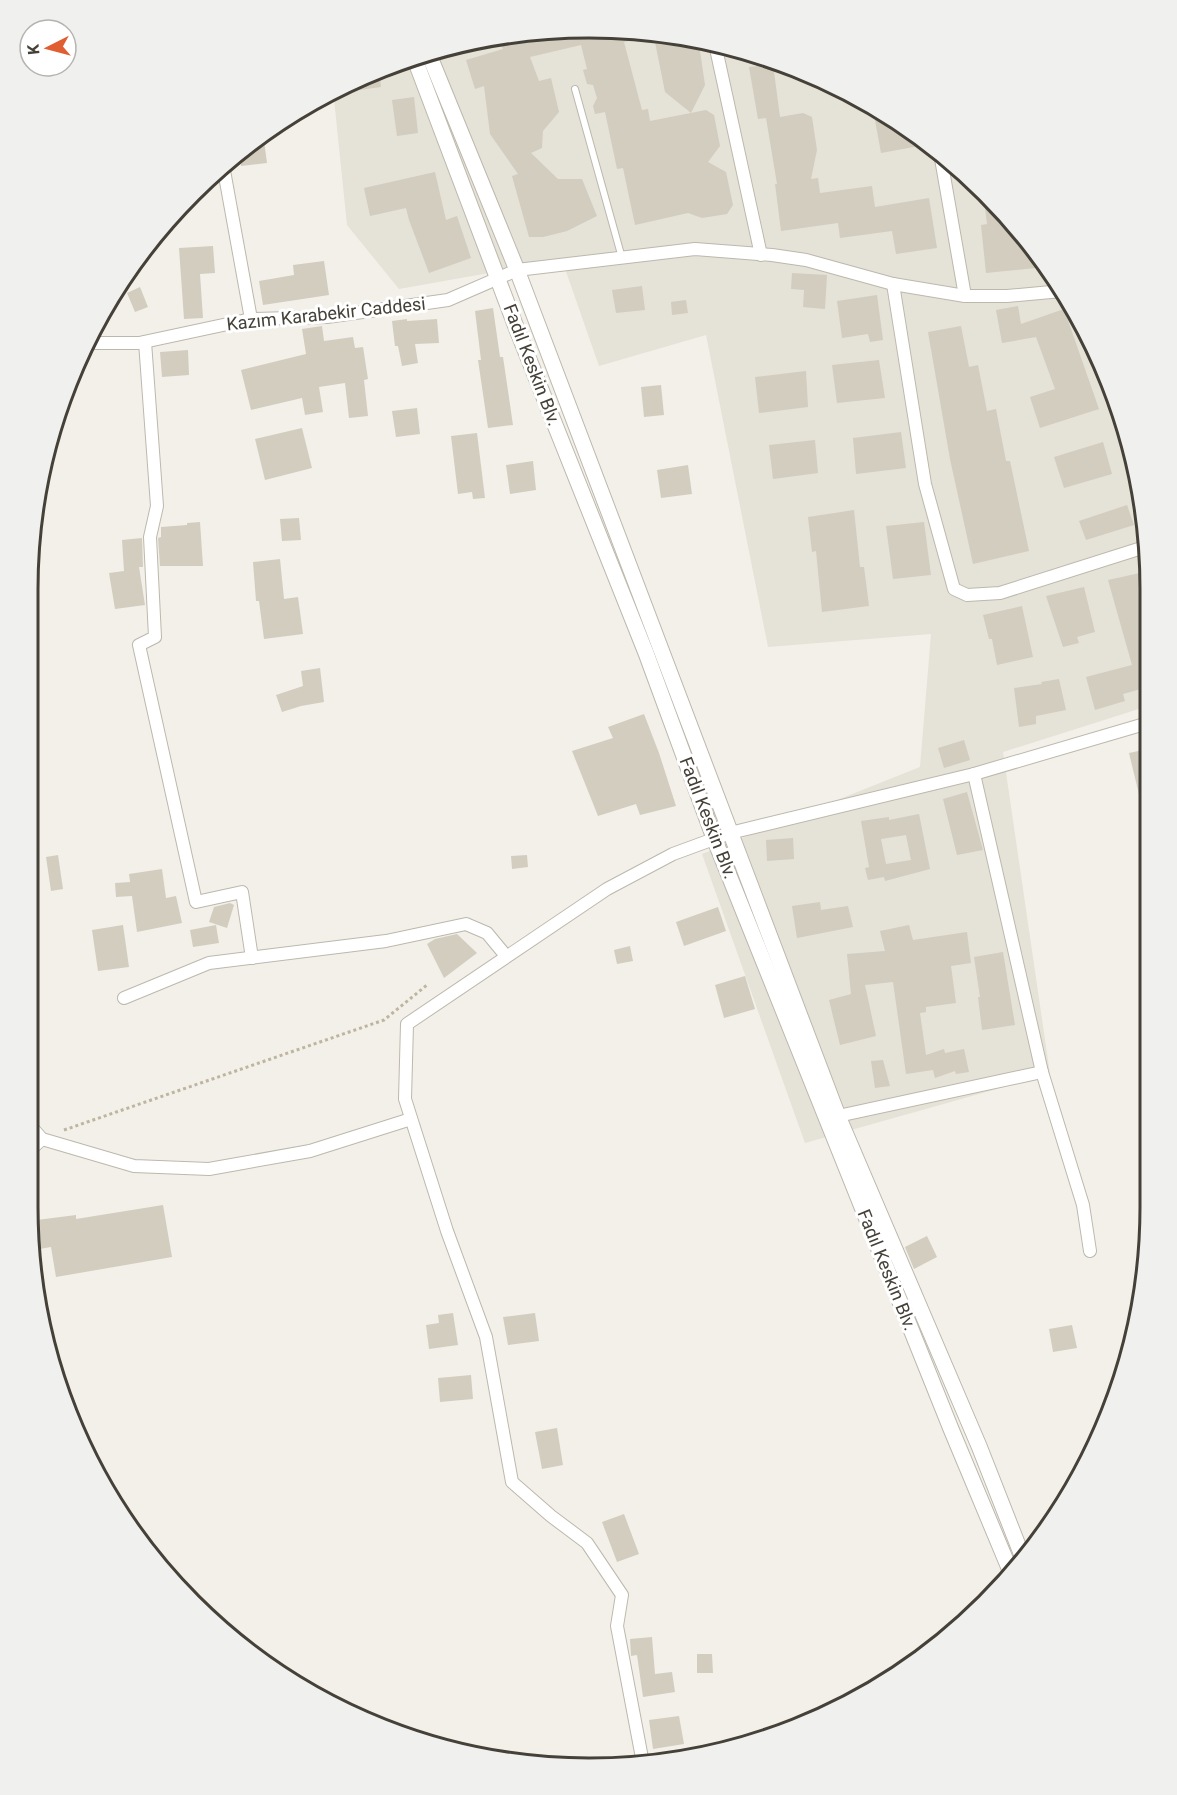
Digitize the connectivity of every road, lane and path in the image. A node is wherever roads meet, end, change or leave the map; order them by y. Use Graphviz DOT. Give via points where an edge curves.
graph roads {
  1 [pos="717,53"];
  2 [pos="431,61"];
  3 [pos="417,65"];
  4 [pos="575,89"];
  5 [pos="942,166"];
  6 [pos="225,174"];
  7 [pos="761,255"];
  8 [pos="622,258"];
  9 [pos="517,270"];
  10 [pos="498,277"];
  11 [pos="893,285"];
  12 [pos="1053,292"];
  13 [pos="966,296"];
  14 [pos="251,320"];
  15 [pos="145,342"];
  16 [pos="95,343"];
  17 [pos="1138,549"];
  18 [pos="1140,725"];
  19 [pos="974,774"];
  20 [pos="730,833"];
  21 [pos="714,838"];
  22 [pos="506,956"];
  23 [pos="252,958"];
  24 [pos="427,985"];
  25 [pos="124,998"];
  26 [pos="1042,1072"];
  27 [pos="838,1116"];
  28 [pos="411,1119"];
  29 [pos="37,1133"];
  30 [pos="42,1138"];
  31 [pos="37,1143"];
  32 [pos="1090,1251"];
  33 [pos="1020,1550"];
  34 [pos="1008,1564"];
  35 [pos="641,1755"];
  1 -- 7 [label="street"];
  2 -- 9 [label="street, Fadıl Keskin Blv."];
  3 -- 10 [label="street, Fadıl Keskin Blv."];
  4 -- 8 [label="lane"];
  5 -- 13 [label="street"];
  6 -- 14 [label="street"];
  7 -- 8 [label="street, Kazım Karabekir Caddesi" via="695,249"];
  7 -- 11 [label="street, Kazım Karabekir Caddesi" via="806,260"];
  8 -- 9 [label="street, Kazım Karabekir Caddesi"];
  9 -- 10 [label="street, Kazım Karabekir Caddesi"];
  9 -- 20 [label="street, Fadıl Keskin Blv."];
  10 -- 14 [label="street, Kazım Karabekir Caddesi" via="448,300 327,317"];
  10 -- 21 [label="street, Fadıl Keskin Blv." via="646,653"];
  11 -- 13 [label="street, Kazım Karabekir Caddesi"];
  11 -- 17 [label="street" via="926,484 954,589 967,596 1000,593"];
  12 -- 13 [label="street, Kazım Karabekir Caddesi"];
  14 -- 15 [label="street, Kazım Karabekir Caddesi"];
  15 -- 16 [label="street, Kazım Karabekir Caddesi"];
  15 -- 23 [label="street" via="157,506 150,537 155,637 140,645 196,902 242,892"];
  18 -- 19 [label="street"];
  19 -- 20 [label="street"];
  19 -- 26 [label="street"];
  20 -- 21 [label="street"];
  20 -- 27 [label="street, Fadıl Keskin Blv."];
  21 -- 22 [label="street" via="673,854 608,889"];
  21 -- 34 [label="street, Fadıl Keskin Blv."];
  22 -- 23 [label="street" via="487,933 466,924 386,941"];
  22 -- 28 [label="street" via="407,1024 405,1099"];
  23 -- 25 [label="street" via="209,963"];
  24 -- 30 [label="path" via="384,1020"];
  26 -- 27 [label="street"];
  26 -- 32 [label="street" via="1083,1205"];
  27 -- 33 [label="street, Fadıl Keskin Blv."];
  28 -- 30 [label="street" via="310,1150 209,1170 134,1166"];
  28 -- 35 [label="street" via="486,1337 512,1482 587,1543 622,1595 617,1626"];
  29 -- 30 [label="street"];
  30 -- 31 [label="street"];
}
